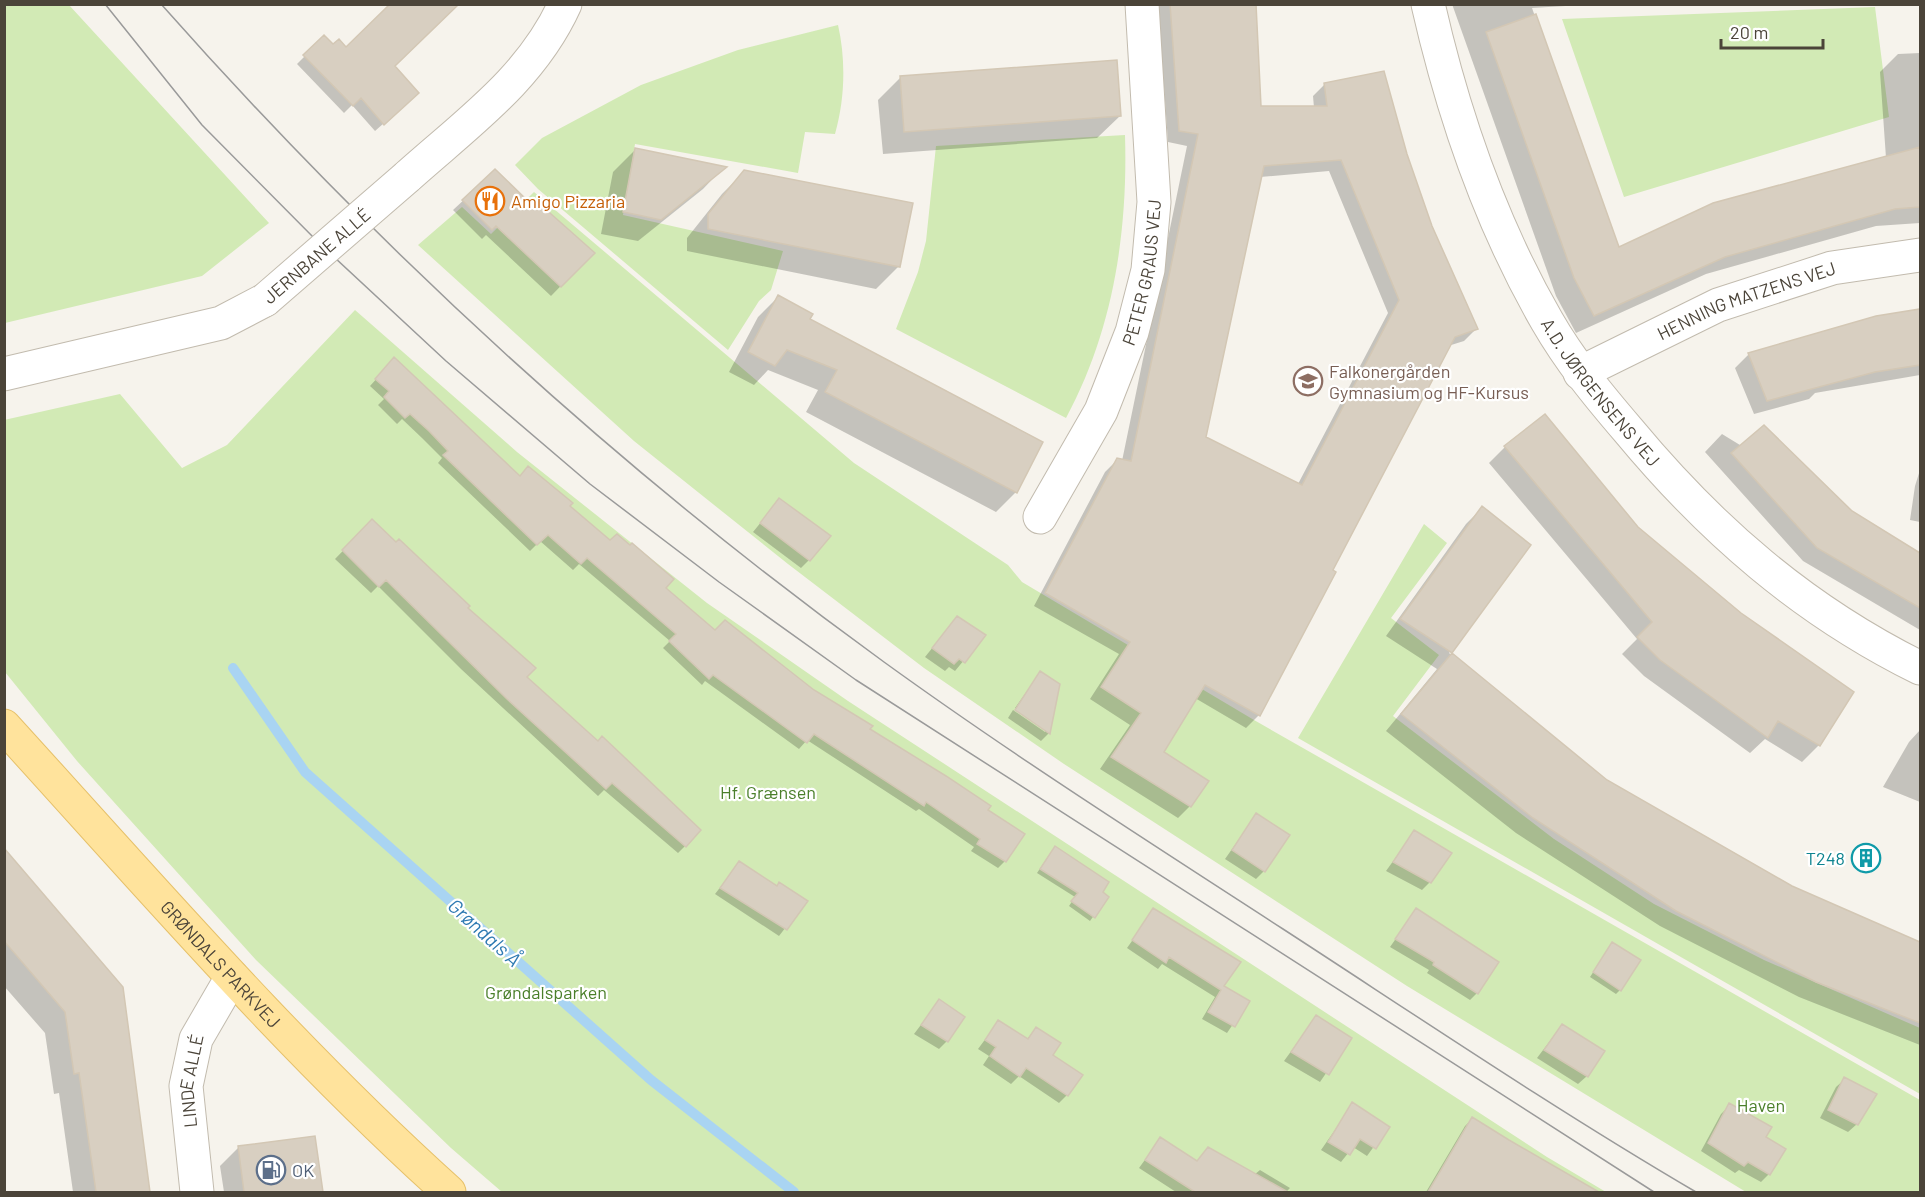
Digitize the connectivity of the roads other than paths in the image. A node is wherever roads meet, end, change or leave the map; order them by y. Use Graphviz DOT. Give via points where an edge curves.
graph roads {
  1 [pos="565,4"];
  2 [pos="1142,4"];
  3 [pos="1428,4"];
  4 [pos="1920,255"];
  5 [pos="1580,373"];
  6 [pos="4,374"];
  7 [pos="1040,517"];
  8 [pos="1920,668"];
  9 [pos="4,726"];
  10 [pos="232,977"];
  11 [pos="197,1192"];
  12 [pos="449,1192"];
  1 -- 6 [label="street, JERNBANE ALLÉ, bridge" via="538,50 497,100 265,300 221,323"];
  2 -- 7 [label="street, PETER GRAUS VEJ" via="1154,202 1148,270 1132,332 1101,411"];
  3 -- 5 [label="street, A.D. JØRGENSENS VEJ" via="1449,88 1485,191 1520,271"];
  4 -- 5 [label="street, HENNING MATZENS VEJ" via="1832,268 1718,305"];
  5 -- 8 [label="street, A.D. JØRGENSENS VEJ" via="1676,488 1734,543 1805,601"];
  9 -- 10 [label="main road, GRØNDALS PARKVEJ"];
  10 -- 11 [label="street, LINDE ALLÉ" via="196,1039 186,1086"];
  10 -- 12 [label="main road, GRØNDALS PARKVEJ" via="395,1144"];
}
